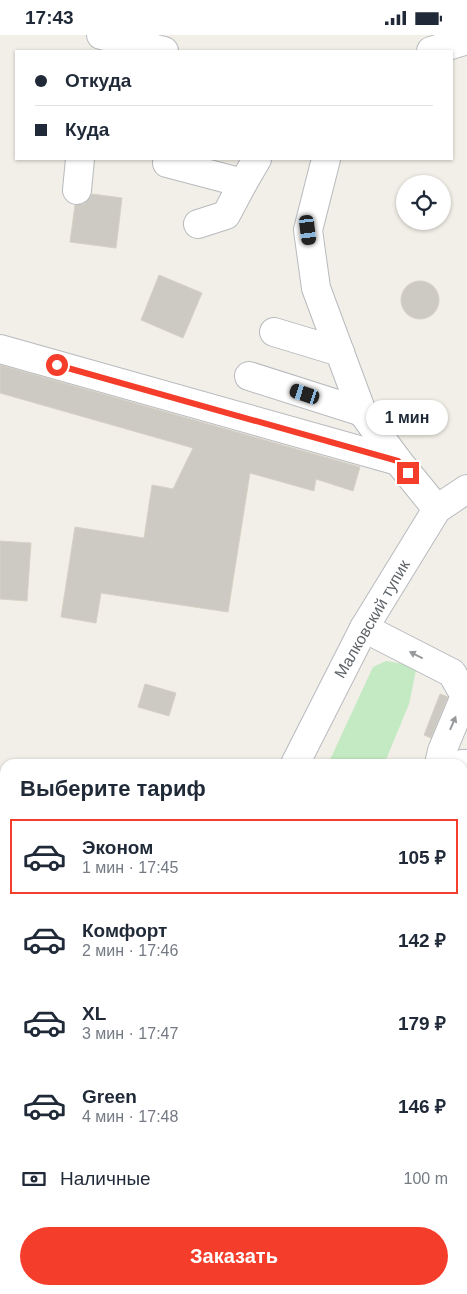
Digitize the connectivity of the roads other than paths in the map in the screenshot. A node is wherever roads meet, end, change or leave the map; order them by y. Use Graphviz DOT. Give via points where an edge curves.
graph roads {
  1 [pos="93,35"];
  2 [pos="101,35"];
  3 [pos="467,41"];
  4 [pos="91,50"];
  5 [pos="160,50"];
  6 [pos="435,50"];
  7 [pos="80,160"];
  8 [pos="168,160"];
  9 [pos="256,160"];
  10 [pos="326,160"];
  11 [pos="243,183"];
  12 [pos="77,190"];
  13 [pos="198,224"];
  14 [pos="274,332"];
  15 [pos="0,349"];
  16 [pos="340,352"];
  17 [pos="249,376"];
  18 [pos="362,412"];
  19 [pos="398,461"];
  20 [pos="467,489"];
  21 [pos="437,509"];
  22 [pos="364,628"];
  23 [pos="460,678"];
  24 [pos="298,759"];
  25 [pos="440,759"];
  1 -- 4 [label="street"];
  2 -- 5 [label="street"];
  3 -- 6 [label="street"];
  7 -- 12 [label="street"];
  8 -- 11 [label="street" via="167,163"];
  9 -- 11 [label="street"];
  10 -- 16 [label="street" via="308,230 316,288"];
  11 -- 13 [label="street" via="226,215"];
  14 -- 16 [label="street"];
  15 -- 19 [label="street"];
  16 -- 18 [label="street"];
  17 -- 18 [label="street"];
  18 -- 19 [label="street"];
  19 -- 21 [label="street"];
  20 -- 21 [label="street, Малковский тупик"];
  21 -- 22 [label="street, Малковский тупик"];
  23 -- 22 [label="street, one-way"];
  22 -- 24 [label="street, Малковский тупик"];
  25 -- 23 [label="street, one-way" via="465,696"];
}
